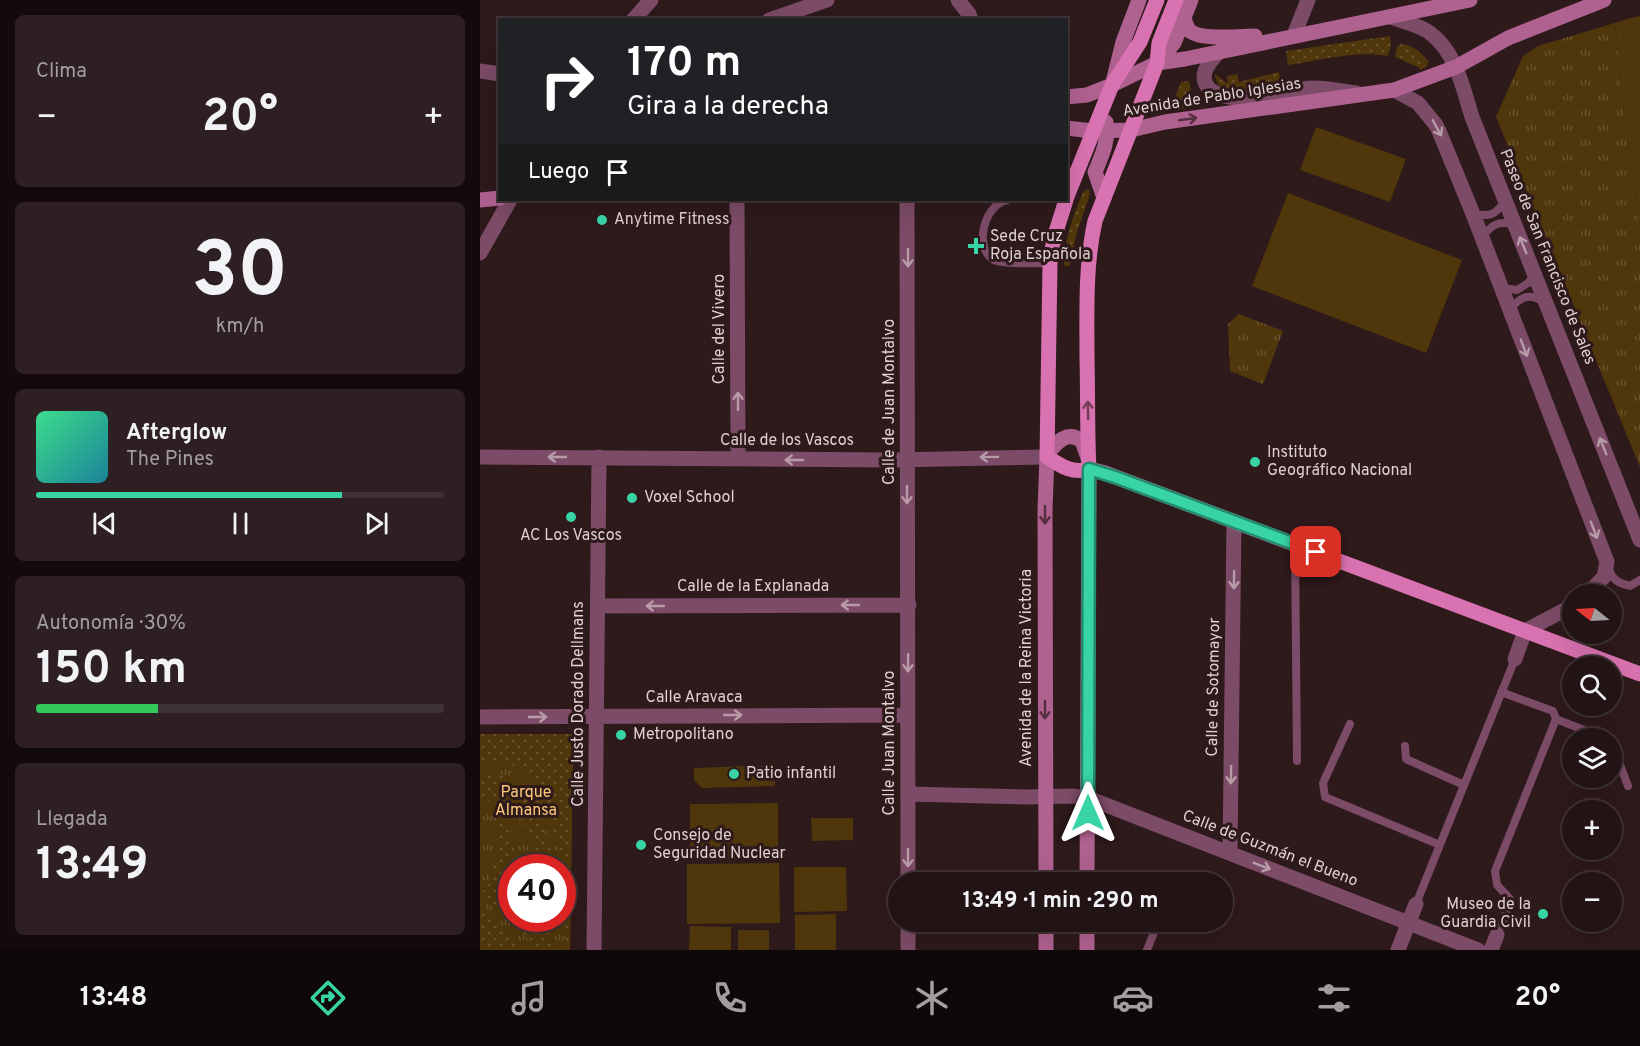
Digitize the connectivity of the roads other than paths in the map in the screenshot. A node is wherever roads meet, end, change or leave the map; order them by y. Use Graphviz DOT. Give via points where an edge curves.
graph roads {
  1 [pos="651,0"];
  2 [pos="827,0"];
  3 [pos="958,0"];
  4 [pos="1139,0"];
  5 [pos="1157,0"];
  6 [pos="1176,0"];
  7 [pos="1191,0"];
  8 [pos="1308,0"];
  9 [pos="1470,0"];
  10 [pos="1604,0"];
  11 [pos="1184,17"];
  12 [pos="1391,17"];
  13 [pos="635,18"];
  14 [pos="775,18"];
  15 [pos="970,18"];
  16 [pos="1294,35"];
  17 [pos="1221,50"];
  18 [pos="1157,63"];
  19 [pos="1456,67"];
  20 [pos="480,71"];
  21 [pos="498,74"];
  22 [pos="1112,85"];
  23 [pos="1394,90"];
  24 [pos="1363,93"];
  25 [pos="1087,95"];
  26 [pos="1068,97"];
  27 [pos="1103,106"];
  28 [pos="1068,128"];
  29 [pos="1131,130"];
  30 [pos="1100,131"];
  31 [pos="1068,195"];
  32 [pos="1104,198"];
  33 [pos="509,201"];
  34 [pos="737,201"];
  35 [pos="908,201"];
  36 [pos="1002,201"];
  37 [pos="1066,201"];
  38 [pos="1506,202"];
  39 [pos="1473,214"];
  40 [pos="1514,224"];
  41 [pos="1482,236"];
  42 [pos="480,253"];
  43 [pos="1050,263"];
  44 [pos="1535,275"];
  45 [pos="1501,288"];
  46 [pos="1546,303"];
  47 [pos="1510,309"];
  48 [pos="1047,455"];
  49 [pos="480,457"];
  50 [pos="599,458"];
  51 [pos="738,459"];
  52 [pos="907,459"];
  53 [pos="1088,463"];
  54 [pos="1234,521"];
  55 [pos="1640,540"];
  56 [pos="1295,544"];
  57 [pos="1607,562"];
  58 [pos="1640,580"];
  59 [pos="1597,584"];
  60 [pos="909,605"];
  61 [pos="598,606"];
  62 [pos="1562,611"];
  63 [pos="1526,631"];
  64 [pos="1515,659"];
  65 [pos="1640,674"];
  66 [pos="1501,692"];
  67 [pos="908,715"];
  68 [pos="480,717"];
  69 [pos="597,717"];
  70 [pos="1556,719"];
  71 [pos="1350,724"];
  72 [pos="1579,728"];
  73 [pos="1406,746"];
  74 [pos="1297,761"];
  75 [pos="1622,770"];
  76 [pos="1464,785"];
  77 [pos="1628,786"];
  78 [pos="908,794"];
  79 [pos="1045,796"];
  80 [pos="1088,798"];
  81 [pos="1440,844"];
  82 [pos="1230,853"];
  83 [pos="908,872"];
  84 [pos="1046,872"];
  85 [pos="1087,872"];
  86 [pos="1416,904"];
  87 [pos="1409,922"];
  88 [pos="908,932"];
  89 [pos="1046,932"];
  90 [pos="1087,932"];
  91 [pos="1153,935"];
  92 [pos="1497,935"];
  93 [pos="594,950"];
  94 [pos="908,950"];
  95 [pos="1046,950"];
  96 [pos="1087,950"];
  97 [pos="1147,950"];
  98 [pos="1398,950"];
  99 [pos="1478,950"];
  100 [pos="1491,950"];
  1 -- 13 [label="street"];
  2 -- 14 [label="street"];
  3 -- 15 [label="street"];
  4 -- 22 [label="street, Avenida de la Reina Victoria"];
  5 -- 22 [label="main road, Avenida de la Reina Victoria" via="1140,42"];
  6 -- 18 [label="main road" via="1159,43"];
  7 -- 11 [label="street"];
  8 -- 16 [label="street"];
  9 -- 12 [label="street, Avenida de Pablo Iglesias"];
  10 -- 19 [label="street, Avenida de Pablo Iglesias" via="1503,40"];
  11 -- 16 [label="street, Avenida de Pablo Iglesias" via="1187,28 1201,36"];
  11 -- 18 [label="street" via="1174,43"];
  12 -- 16 [label="street, Avenida de Pablo Iglesias"];
  12 -- 19 [label="street, Paseo de San Francisco de Sales" via="1429,32 1444,46"];
  16 -- 17 [label="street, Avenida de Pablo Iglesias"];
  17 -- 18 [label="street, Avenida de Pablo Iglesias"];
  17 -- 24 [label="street, Avenida de Pablo Iglesias" via="1205,75 1209,89 1220,96 1233,99 1314,88"];
  18 -- 22 [label="street, Avenida de Pablo Iglesias"];
  18 -- 29 [label="main road"];
  19 -- 23 [label="street, Avenida de Pablo Iglesias"];
  19 -- 38 [label="street, Paseo de San Francisco de Sales"];
  20 -- 21 [label="street"];
  22 -- 25 [label="street, Avenida de Pablo Iglesias"];
  22 -- 27 [label="main road, Avenida de la Reina Victoria"];
  23 -- 24 [label="street, Avenida de Pablo Iglesias"];
  23 -- 39 [label="street, one-way" via="1418,103 1436,124"];
  29 -- 24 [label="street, Avenida de Pablo Iglesias, one-way"];
  25 -- 26 [label="street, Avenida de Pablo Iglesias"];
  25 -- 27 [label="street"];
  27 -- 30 [label="main road, Avenida de la Reina Victoria"];
  28 -- 30 [label="street, Avenida de Pablo Iglesias"];
  29 -- 30 [label="street, Avenida de Pablo Iglesias"];
  29 -- 32 [label="main road"];
  30 -- 31 [label="main road, Avenida de la Reina Victoria"];
  30 -- 32 [label="street, Avenida de la Reina Victoria" via="1107,144 1095,172"];
  53 -- 32 [label="main road, one-way" via="1089,262 1095,221"];
  33 -- 42 [label="street"];
  51 -- 34 [label="street, Calle del Vivero, one-way"];
  35 -- 52 [label="street, Calle de Juan Montalvo, one-way"];
  36 -- 43 [label="lane" via="985,221 984,242 990,257 1000,262"];
  37 -- 43 [label="main road, Avenida de la Reina Victoria"];
  38 -- 39 [label="lane" via="1495,213"];
  38 -- 40 [label="street, Paseo de San Francisco de Sales"];
  39 -- 41 [label="street"];
  40 -- 41 [label="lane" via="1495,224"];
  44 -- 40 [label="street, Paseo de San Francisco de Sales, one-way"];
  41 -- 45 [label="street"];
  43 -- 48 [label="main road, Avenida de la Reina Victoria"];
  44 -- 45 [label="lane" via="1517,290"];
  44 -- 46 [label="street, Paseo de San Francisco de Sales"];
  45 -- 47 [label="street"];
  46 -- 47 [label="lane" via="1526,296"];
  55 -- 46 [label="street, Paseo de San Francisco de Sales, one-way"];
  47 -- 57 [label="street, one-way"];
  48 -- 52 [label="street, Calle de los Vascos, one-way"];
  48 -- 53 [label="main road, Calle de los Vascos" via="1067,469 1081,471"];
  48 -- 53 [label="street" via="1057,442 1071,436 1082,441"];
  48 -- 79 [label="street, Avenida de la Reina Victoria, one-way"];
  50 -- 49 [label="street, Calle de los Vascos, one-way"];
  50 -- 51 [label="street, Calle de los Vascos"];
  50 -- 61 [label="street, Calle Justo Dorado Dellmans"];
  52 -- 51 [label="street, Calle de los Vascos, one-way"];
  52 -- 60 [label="street, Calle de Juan Montalvo, one-way"];
  53 -- 54 [label="main road, Calle de los Vascos" via="1115,477"];
  53 -- 80 [label="street"];
  54 -- 56 [label="main road, Calle de los Vascos"];
  54 -- 82 [label="street, Calle de Sotomayor, one-way"];
  56 -- 63 [label="main road, Calle de los Vascos"];
  56 -- 74 [label="lane"];
  57 -- 58 [label="lane" via="1618,583 1630,586"];
  57 -- 59 [label="street" via="1604,577"];
  60 -- 61 [label="street, Calle de la Explanada, one-way"];
  60 -- 67 [label="street, Calle Juan Montalvo, one-way"];
  61 -- 69 [label="street, Calle Justo Dorado Dellmans"];
  62 -- 63 [label="street"];
  63 -- 64 [label="street"];
  63 -- 65 [label="main road, Calle de los Vascos"];
  64 -- 66 [label="lane"];
  66 -- 70 [label="lane" via="1553,711"];
  66 -- 76 [label="lane"];
  69 -- 67 [label="street, Calle Aravaca, one-way"];
  67 -- 78 [label="street, Calle Juan Montalvo"];
  68 -- 69 [label="street, Calle Aravaca, one-way"];
  69 -- 93 [label="street, Calle Justo Dorado Dellmans"];
  70 -- 72 [label="lane"];
  70 -- 92 [label="lane" via="1495,871 1497,885 1511,900"];
  71 -- 81 [label="lane" via="1323,783 1325,797"];
  73 -- 76 [label="lane" via="1406,759"];
  75 -- 77 [label="lane"];
  76 -- 81 [label="lane"];
  78 -- 79 [label="street, Calle de Guzmán el Bueno"];
  78 -- 83 [label="street, Calle Juan Montalvo, one-way"];
  79 -- 80 [label="street, Calle de Guzmán el Bueno"];
  79 -- 84 [label="street, Avenida de la Reina Victoria"];
  80 -- 82 [label="street, Calle de Guzmán el Bueno"];
  80 -- 85 [label="street"];
  81 -- 86 [label="lane"];
  82 -- 87 [label="street, Calle de Guzmán el Bueno, one-way"];
  86 -- 87 [label="street"];
  87 -- 98 [label="street"];
  87 -- 99 [label="street, Calle de Guzmán el Bueno"];
  88 -- 94 [label="street"];
  89 -- 95 [label="street"];
  90 -- 96 [label="street"];
  91 -- 97 [label="lane"];
  92 -- 100 [label="street"];
}
